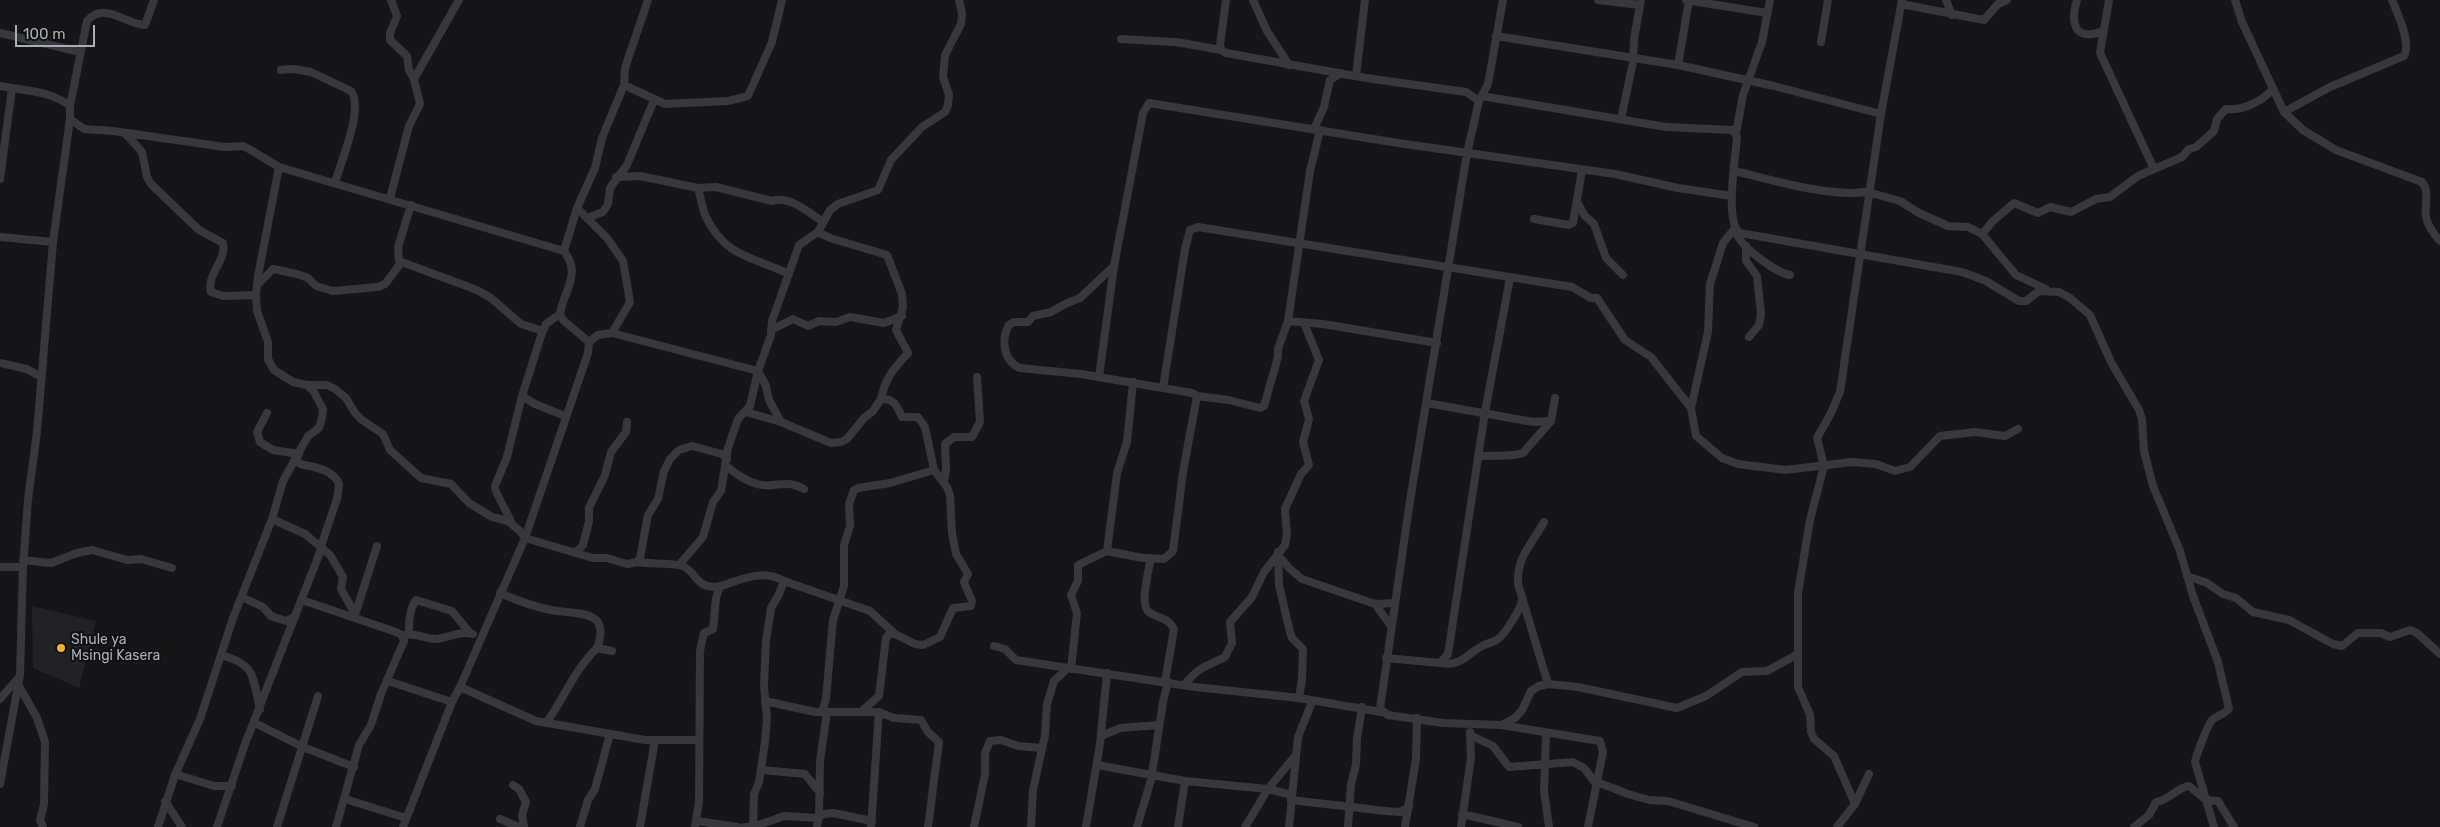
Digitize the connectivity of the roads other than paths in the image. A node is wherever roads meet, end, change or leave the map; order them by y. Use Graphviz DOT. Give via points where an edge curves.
graph roads {
  1 [pos="154,0"];
  2 [pos="390,0"];
  3 [pos="459,0"];
  4 [pos="648,0"];
  5 [pos="782,0"];
  6 [pos="959,0"];
  7 [pos="1226,0"];
  8 [pos="1253,0"];
  9 [pos="1365,0"];
  10 [pos="1504,0"];
  11 [pos="1598,0"];
  12 [pos="1688,0"];
  13 [pos="1770,0"];
  14 [pos="1828,0"];
  15 [pos="1946,0"];
  16 [pos="2007,0"];
  17 [pos="2077,0"];
  18 [pos="2108,0"];
  19 [pos="2235,0"];
  20 [pos="2392,0"];
  21 [pos="1902,2"];
  22 [pos="1641,3"];
  23 [pos="1767,13"];
  24 [pos="1952,15"];
  25 [pos="2103,30"];
  26 [pos="0,33"];
  27 [pos="1496,36"];
  28 [pos="1121,39"];
  29 [pos="1821,42"];
  30 [pos="1221,50"];
  31 [pos="80,52"];
  32 [pos="1633,58"];
  33 [pos="1289,65"];
  34 [pos="1678,65"];
  35 [pos="282,70"];
  36 [pos="1341,73"];
  37 [pos="1356,76"];
  38 [pos="414,80"];
  39 [pos="1747,81"];
  40 [pos="624,85"];
  41 [pos="0,86"];
  42 [pos="12,88"];
  43 [pos="2272,90"];
  44 [pos="1480,98"];
  45 [pos="654,100"];
  46 [pos="70,106"];
  47 [pos="2284,112"];
  48 [pos="1882,114"];
  49 [pos="70,119"];
  50 [pos="1621,119"];
  51 [pos="1317,129"];
  52 [pos="125,133"];
  53 [pos="1736,133"];
  54 [pos="2,145"];
  55 [pos="1467,152"];
  56 [pos="279,167"];
  57 [pos="2154,168"];
  58 [pos="1582,170"];
  59 [pos="1735,171"];
  60 [pos="616,177"];
  61 [pos="0,179"];
  62 [pos="335,183"];
  63 [pos="698,188"];
  64 [pos="1871,192"];
  65 [pos="1732,196"];
  66 [pos="390,198"];
  67 [pos="1577,202"];
  68 [pos="411,205"];
  69 [pos="577,208"];
  70 [pos="588,218"];
  71 [pos="1534,219"];
  72 [pos="822,221"];
  73 [pos="1735,229"];
  74 [pos="818,232"];
  75 [pos="1982,234"];
  76 [pos="0,237"];
  77 [pos="2440,241"];
  78 [pos="53,242"];
  79 [pos="1299,242"];
  80 [pos="1746,246"];
  81 [pos="564,251"];
  82 [pos="1859,255"];
  83 [pos="401,263"];
  84 [pos="1114,266"];
  85 [pos="1448,268"];
  86 [pos="789,274"];
  87 [pos="1790,274"];
  88 [pos="1623,275"];
  89 [pos="1510,278"];
  90 [pos="257,285"];
  91 [pos="2050,291"];
  92 [pos="256,295"];
  93 [pos="560,314"];
  94 [pos="902,316"];
  95 [pos="1288,321"];
  96 [pos="1304,323"];
  97 [pos="771,330"];
  98 [pos="543,331"];
  99 [pos="612,333"];
  100 [pos="1749,337"];
  101 [pos="589,342"];
  102 [pos="1437,343"];
  103 [pos="0,362"];
  104 [pos="758,371"];
  105 [pos="977,376"];
  106 [pos="41,377"];
  107 [pos="1099,377"];
  108 [pos="1133,382"];
  109 [pos="307,385"];
  110 [pos="1163,388"];
  111 [pos="522,396"];
  112 [pos="1198,396"];
  113 [pos="1555,398"];
  114 [pos="881,399"];
  115 [pos="1427,403"];
  116 [pos="1690,408"];
  117 [pos="746,412"];
  118 [pos="1485,412"];
  119 [pos="267,413"];
  120 [pos="565,416"];
  121 [pos="1550,421"];
  122 [pos="626,422"];
  123 [pos="781,422"];
  124 [pos="2018,429"];
  125 [pos="298,456"];
  126 [pos="1478,456"];
  127 [pos="726,462"];
  128 [pos="1824,466"];
  129 [pos="934,470"];
  130 [pos="944,481"];
  131 [pos="804,488"];
  132 [pos="272,519"];
  133 [pos="1544,522"];
  134 [pos="512,524"];
  135 [pos="526,538"];
  136 [pos="322,546"];
  137 [pos="376,546"];
  138 [pos="1107,551"];
  139 [pos="576,552"];
  140 [pos="1279,554"];
  141 [pos="1151,558"];
  142 [pos="637,562"];
  143 [pos="23,564"];
  144 [pos="679,565"];
  145 [pos="0,567"];
  146 [pos="172,568"];
  147 [pos="2187,576"];
  148 [pos="784,581"];
  149 [pos="720,586"];
  150 [pos="500,594"];
  151 [pos="242,597"];
  152 [pos="1522,598"];
  153 [pos="302,600"];
  154 [pos="840,601"];
  155 [pos="1395,602"];
  156 [pos="1375,604"];
  157 [pos="355,615"];
  158 [pos="295,617"];
  159 [pos="1391,626"];
  160 [pos="470,633"];
  161 [pos="406,634"];
  162 [pos="895,634"];
  163 [pos="482,637"];
  164 [pos="994,646"];
  165 [pos="597,648"];
  166 [pos="612,651"];
  167 [pos="1798,654"];
  168 [pos="2440,654"];
  169 [pos="221,655"];
  170 [pos="1386,658"];
  171 [pos="1440,662"];
  172 [pos="1069,668"];
  173 [pos="1107,673"];
  174 [pos="20,675"];
  175 [pos="388,681"];
  176 [pos="1167,682"];
  177 [pos="18,684"];
  178 [pos="1548,684"];
  179 [pos="1184,685"];
  180 [pos="460,687"];
  181 [pos="318,696"];
  182 [pos="1299,698"];
  183 [pos="0,699"];
  184 [pos="765,701"];
  185 [pos="452,702"];
  186 [pos="1312,702"];
  187 [pos="1362,707"];
  188 [pos="260,709"];
  189 [pos="862,711"];
  190 [pos="824,712"];
  191 [pos="879,712"];
  192 [pos="1381,712"];
  193 [pos="1417,718"];
  194 [pos="547,722"];
  195 [pos="255,723"];
  196 [pos="1462,724"];
  197 [pos="1159,725"];
  198 [pos="1501,725"];
  199 [pos="610,734"];
  200 [pos="1546,734"];
  201 [pos="1470,735"];
  202 [pos="1101,736"];
  203 [pos="655,740"];
  204 [pos="698,740"];
  205 [pos="303,747"];
  206 [pos="1042,748"];
  207 [pos="1295,756"];
  208 [pos="1097,765"];
  209 [pos="1543,765"];
  210 [pos="354,767"];
  211 [pos="762,770"];
  212 [pos="176,774"];
  213 [pos="1869,774"];
  214 [pos="1152,775"];
  215 [pos="1184,781"];
  216 [pos="1597,783"];
  217 [pos="0,784"];
  218 [pos="513,785"];
  219 [pos="232,786"];
  220 [pos="1268,789"];
  221 [pos="820,793"];
  222 [pos="1292,797"];
  223 [pos="345,799"];
  224 [pos="2206,800"];
  225 [pos="165,801"];
  226 [pos="1855,804"];
  227 [pos="1349,806"];
  228 [pos="1409,807"];
  229 [pos="1462,814"];
  230 [pos="819,816"];
  231 [pos="406,818"];
  232 [pos="500,820"];
  233 [pos="696,824"];
  234 [pos="872,824"];
  235 [pos="43,827"];
  236 [pos="158,827"];
  237 [pos="182,827"];
  238 [pos="217,827"];
  239 [pos="277,827"];
  240 [pos="336,827"];
  241 [pos="403,827"];
  242 [pos="519,827"];
  243 [pos="524,827"];
  244 [pos="580,827"];
  245 [pos="640,827"];
  246 [pos="738,827"];
  247 [pos="745,827"];
  248 [pos="753,827"];
  249 [pos="817,827"];
  250 [pos="928,827"];
  251 [pos="974,827"];
  252 [pos="1031,827"];
  253 [pos="1086,827"];
  254 [pos="1137,827"];
  255 [pos="1178,827"];
  256 [pos="1245,827"];
  257 [pos="1289,827"];
  258 [pos="1348,827"];
  259 [pos="1405,827"];
  260 [pos="1461,827"];
  261 [pos="1518,827"];
  262 [pos="1549,827"];
  263 [pos="1588,827"];
  264 [pos="1754,827"];
  265 [pos="1837,827"];
  266 [pos="2134,827"];
  267 [pos="2214,827"];
  268 [pos="2234,827"];
  1 -- 31 [label="street" via="145,25 107,13 92,16 84,28"];
  2 -- 38 [label="street" via="397,16 390,40 406,56"];
  3 -- 38 [label="street"];
  4 -- 40 [label="street" via="625,68"];
  5 -- 45 [label="street" via="772,42 748,96 728,101 665,104"];
  6 -- 72 [label="street" via="961,24 944,55 943,77 949,94 945,112 922,127 891,160 878,190 838,204"];
  7 -- 30 [label="street"];
  8 -- 33 [label="street" via="1267,31"];
  9 -- 37 [label="street"];
  10 -- 27 [label="street"];
  11 -- 22 [label="street"];
  12 -- 23 [label="street"];
  12 -- 34 [label="street"];
  13 -- 23 [label="street"];
  14 -- 29 [label="street"];
  15 -- 24 [label="street"];
  16 -- 24 [label="street" via="1998,4 1986,19"];
  17 -- 25 [label="street" via="2074,26 2079,32 2086,34"];
  18 -- 25 [label="street"];
  19 -- 43 [label="street"];
  20 -- 47 [label="street" via="2401,22 2406,46 2404,56 2330,87"];
  21 -- 24 [label="street"];
  21 -- 48 [label="street"];
  22 -- 32 [label="street"];
  23 -- 39 [label="street" via="1762,42"];
  25 -- 57 [label="street" via="2100,53"];
  26 -- 31 [label="street"];
  27 -- 32 [label="street"];
  27 -- 44 [label="street" via="1488,84"];
  28 -- 30 [label="street" via="1176,42"];
  30 -- 33 [label="street"];
  31 -- 46 [label="street"];
  32 -- 34 [label="street"];
  32 -- 50 [label="street"];
  33 -- 36 [label="street"];
  34 -- 39 [label="street"];
  35 -- 62 [label="street" via="311,72 355,96 354,120"];
  36 -- 37 [label="street"];
  36 -- 51 [label="street" via="1330,80"];
  37 -- 44 [label="street" via="1466,92"];
  38 -- 66 [label="street" via="420,104 409,126"];
  39 -- 48 [label="street"];
  39 -- 53 [label="street"];
  40 -- 45 [label="street"];
  40 -- 69 [label="street" via="602,138 595,168"];
  41 -- 42 [label="street"];
  42 -- 46 [label="street" via="45,93"];
  42 -- 54 [label="street" via="10,118"];
  43 -- 47 [label="street"];
  43 -- 57 [label="street" via="2243,108 2226,109 2209,137 2182,157"];
  44 -- 50 [label="street"];
  44 -- 55 [label="street"];
  45 -- 60 [label="street" via="627,165"];
  46 -- 49 [label="street"];
  47 -- 77 [label="street" via="2303,130 2336,150 2422,182 2427,201 2425,215"];
  48 -- 64 [label="street"];
  49 -- 52 [label="street" via="84,129"];
  49 -- 78 [label="street"];
  50 -- 53 [label="street" via="1675,128 1728,129"];
  51 -- 55 [label="street"];
  51 -- 79 [label="street"];
  51 -- 84 [label="street" via="1148,103 1143,113"];
  52 -- 56 [label="street" via="225,147 243,146"];
  52 -- 92 [label="street" via="142,152 151,184 199,230 223,243 224,250 212,278 210,292 223,296"];
  53 -- 59 [label="street"];
  54 -- 61 [label="street"];
  55 -- 58 [label="street"];
  55 -- 85 [label="street"];
  56 -- 62 [label="street"];
  56 -- 90 [label="street"];
  57 -- 75 [label="street" via="2110,197 2096,199 2071,212 2050,207 2038,213 2014,203"];
  58 -- 65 [label="street"];
  58 -- 67 [label="street"];
  59 -- 64 [label="street" via="1807,188"];
  59 -- 65 [label="street"];
  60 -- 63 [label="street" via="640,176"];
  60 -- 70 [label="street" via="603,212"];
  62 -- 66 [label="street"];
  63 -- 72 [label="street" via="716,187 764,200 789,200"];
  63 -- 86 [label="street" via="705,216 724,244 735,252"];
  64 -- 75 [label="street" via="1900,201 1948,226 1968,228"];
  64 -- 82 [label="street"];
  65 -- 73 [label="street"];
  66 -- 68 [label="street"];
  67 -- 71 [label="street" via="1575,220 1569,225"];
  67 -- 88 [label="street" via="1594,224 1606,258"];
  68 -- 81 [label="street"];
  68 -- 83 [label="street" via="398,247 397,258"];
  69 -- 70 [label="street"];
  69 -- 81 [label="street"];
  70 -- 99 [label="street" via="623,261 630,302"];
  72 -- 74 [label="street"];
  73 -- 80 [label="street" via="1738,240"];
  73 -- 82 [label="street" via="1743,234"];
  73 -- 116 [label="street" via="1723,243 1710,284 1708,332"];
  74 -- 86 [label="street" via="799,245"];
  74 -- 94 [label="street" via="887,256 902,294"];
  75 -- 91 [label="street" via="2016,275"];
  76 -- 78 [label="street"];
  78 -- 106 [label="street"];
  79 -- 85 [label="street"];
  79 -- 95 [label="street"];
  79 -- 110 [label="street" via="1198,227 1190,230"];
  80 -- 87 [label="street" via="1782,273"];
  80 -- 100 [label="street" via="1746,261 1757,276 1760,314 1759,325"];
  81 -- 93 [label="street" via="573,271"];
  82 -- 91 [label="street" via="1887,257 1962,272 1992,284 2019,301 2026,301 2039,291"];
  82 -- 128 [label="street" via="1840,392 1817,438"];
  83 -- 90 [label="street" via="378,287 333,291 316,286 297,274 273,269"];
  83 -- 98 [label="street" via="477,290 521,324"];
  84 -- 107 [label="street"];
  84 -- 107 [label="street" via="1080,298 1051,312 1033,316 1028,322 1009,325 1004,339 1009,359 1020,368"];
  85 -- 89 [label="street"];
  85 -- 102 [label="street"];
  86 -- 97 [label="street"];
  89 -- 116 [label="street" via="1572,287 1597,298 1625,340 1650,357"];
  89 -- 118 [label="street"];
  90 -- 92 [label="street"];
  91 -- 147 [label="street" via="2070,298 2090,315 2111,362 2139,410 2144,451 2153,486"];
  92 -- 109 [label="street" via="257,311 268,342 268,359 285,378"];
  93 -- 98 [label="street" via="546,324"];
  93 -- 101 [label="street"];
  94 -- 97 [label="street" via="882,323 850,317 836,322 819,321 808,326 793,319"];
  94 -- 114 [label="street" via="896,330 908,353 889,375"];
  95 -- 96 [label="street"];
  95 -- 112 [label="street" via="1264,406 1260,408"];
  96 -- 102 [label="street"];
  96 -- 140 [label="street" via="1319,360 1304,401 1310,419 1303,442 1309,464 1285,509 1288,534"];
  97 -- 104 [label="street"];
  98 -- 111 [label="street"];
  99 -- 101 [label="street" via="598,335"];
  99 -- 104 [label="street"];
  101 -- 120 [label="street"];
  102 -- 115 [label="street"];
  103 -- 106 [label="street"];
  104 -- 117 [label="street" via="754,394"];
  104 -- 123 [label="street"];
  105 -- 130 [label="street" via="979,428 972,437 954,437 945,444"];
  106 -- 143 [label="street"];
  107 -- 108 [label="street"];
  108 -- 110 [label="street"];
  108 -- 138 [label="street" via="1127,442 1117,473"];
  109 -- 125 [label="street" via="314,392 323,414 319,428 308,436"];
  109 -- 134 [label="street" via="327,385 335,389 346,398 355,413 383,434 390,450 421,478 450,484 489,516"];
  110 -- 112 [label="street"];
  111 -- 120 [label="street"];
  111 -- 134 [label="street" via="507,457 494,486"];
  112 -- 141 [label="street" via="1183,472 1173,551 1164,559"];
  113 -- 121 [label="street"];
  114 -- 123 [label="street" via="841,442 820,440"];
  114 -- 129 [label="street" via="888,398 895,403 902,417 916,416 920,419 925,427"];
  115 -- 118 [label="street"];
  115 -- 155 [label="street"];
  116 -- 128 [label="street" via="1696,436 1722,458 1770,469"];
  117 -- 123 [label="street"];
  117 -- 127 [label="street" via="738,419"];
  118 -- 121 [label="street" via="1533,422"];
  118 -- 126 [label="street"];
  119 -- 125 [label="street" via="257,432 260,442 273,450"];
  120 -- 135 [label="street"];
  121 -- 126 [label="street" via="1523,453"];
  122 -- 139 [label="street" via="626,432 611,452 589,508 583,545"];
  124 -- 128 [label="street" via="2005,436 1975,432 1940,436 1910,467 1901,471 1851,462"];
  125 -- 132 [label="street" via="283,481"];
  125 -- 136 [label="street" via="300,464 314,466 332,475 339,484"];
  126 -- 171 [label="street" via="1448,654"];
  127 -- 131 [label="street" via="737,475 758,484 788,482"];
  127 -- 142 [label="street" via="722,454 692,446 679,450 670,459 664,471 662,491 648,515 642,552"];
  127 -- 144 [label="street" via="704,537"];
  128 -- 167 [label="street" via="1803,550 1797,608"];
  129 -- 130 [label="street"];
  129 -- 154 [label="street" via="854,490 848,504 850,526 845,539 845,571"];
  130 -- 162 [label="street" via="950,495 956,554 968,574 964,582 971,606 953,608 940,637 932,642 915,644"];
  132 -- 136 [label="street"];
  132 -- 151 [label="street"];
  133 -- 152 [label="street" via="1519,564 1518,584"];
  134 -- 135 [label="street"];
  135 -- 139 [label="street"];
  135 -- 150 [label="street"];
  136 -- 153 [label="street"];
  136 -- 157 [label="street" via="341,572 341,589"];
  137 -- 157 [label="street"];
  138 -- 141 [label="street"];
  138 -- 172 [label="street" via="1078,565 1078,581 1071,595 1077,613"];
  139 -- 142 [label="street" via="627,564"];
  140 -- 156 [label="street" via="1302,579"];
  140 -- 179 [label="street" via="1264,572 1252,596 1230,622 1232,642 1225,657 1206,664"];
  140 -- 182 [label="street" via="1279,585 1286,617 1292,638 1303,649"];
  141 -- 176 [label="street" via="1146,579 1146,608 1170,622 1174,629"];
  142 -- 144 [label="street"];
  143 -- 145 [label="street"];
  143 -- 146 [label="street" via="51,563 77,552 92,550"];
  143 -- 174 [label="street"];
  144 -- 149 [label="street" via="691,572 699,583"];
  147 -- 168 [label="street" via="2236,598 2253,612 2289,620 2333,644 2342,646 2358,633 2390,636 2410,630"];
  147 -- 224 [label="street" via="2230,706 2205,730 2196,757"];
  148 -- 149 [label="street" via="772,574 764,574"];
  148 -- 154 [label="street"];
  148 -- 184 [label="street" via="771,608"];
  149 -- 204 [label="street" via="713,629 704,633 700,651"];
  150 -- 163 [label="street"];
  150 -- 165 [label="street" via="549,610 590,615 601,632"];
  151 -- 158 [label="street" via="262,607 271,616 286,620"];
  151 -- 169 [label="street"];
  152 -- 171 [label="street" via="1516,616 1500,638 1458,663"];
  152 -- 178 [label="street"];
  153 -- 157 [label="street"];
  153 -- 158 [label="street"];
  154 -- 162 [label="street" via="870,611"];
  154 -- 190 [label="street" via="833,620"];
  155 -- 156 [label="street"];
  155 -- 159 [label="street"];
  156 -- 159 [label="street"];
  157 -- 161 [label="street"];
  158 -- 188 [label="street"];
  159 -- 170 [label="street"];
  160 -- 161 [label="street" via="434,639"];
  160 -- 161 [label="street" via="452,612 416,600"];
  160 -- 163 [label="street"];
  161 -- 175 [label="street"];
  162 -- 189 [label="street" via="886,638 879,696"];
  163 -- 180 [label="street"];
  164 -- 172 [label="street" via="1005,649 1016,660"];
  165 -- 166 [label="street"];
  165 -- 194 [label="street" via="582,663"];
  167 -- 178 [label="street" via="1767,671 1742,672 1706,696 1677,708 1578,687"];
  167 -- 226 [label="street" via="1798,687 1810,715 1811,732 1814,739 1834,756"];
  169 -- 188 [label="street" via="239,660 251,672"];
  169 -- 212 [label="street" via="200,719"];
  170 -- 171 [label="street"];
  170 -- 192 [label="street"];
  172 -- 173 [label="street"];
  172 -- 206 [label="street" via="1054,681 1050,691"];
  173 -- 176 [label="street"];
  173 -- 202 [label="street"];
  174 -- 177 [label="street"];
  174 -- 183 [label="street"];
  175 -- 185 [label="street"];
  175 -- 210 [label="street" via="371,724 358,744"];
  176 -- 179 [label="street"];
  176 -- 197 [label="street"];
  177 -- 217 [label="street"];
  177 -- 235 [label="street" via="38,718 45,742 44,804 40,820"];
  178 -- 198 [label="street" via="1531,691 1515,718"];
  179 -- 182 [label="street"];
  180 -- 185 [label="street"];
  180 -- 194 [label="street" via="536,721"];
  181 -- 205 [label="street"];
  182 -- 186 [label="street"];
  184 -- 190 [label="street"];
  184 -- 211 [label="street" via="767,718"];
  185 -- 231 [label="street"];
  186 -- 187 [label="street"];
  186 -- 207 [label="street" via="1298,737"];
  187 -- 192 [label="street"];
  187 -- 227 [label="street"];
  188 -- 195 [label="street"];
  189 -- 190 [label="street"];
  189 -- 191 [label="street"];
  190 -- 221 [label="street"];
  191 -- 234 [label="street"];
  191 -- 250 [label="street" via="894,718 922,720 928,732 939,742"];
  192 -- 193 [label="street"];
  193 -- 196 [label="street"];
  193 -- 228 [label="street"];
  194 -- 199 [label="street"];
  195 -- 205 [label="street"];
  195 -- 219 [label="street"];
  196 -- 198 [label="street"];
  196 -- 201 [label="street" via="1467,726"];
  197 -- 202 [label="street" via="1120,728"];
  197 -- 214 [label="street"];
  198 -- 200 [label="street"];
  199 -- 203 [label="street"];
  199 -- 244 [label="street" via="595,789"];
  200 -- 209 [label="street"];
  200 -- 216 [label="street" via="1600,740 1604,752"];
  201 -- 209 [label="street" via="1493,746 1509,768"];
  201 -- 229 [label="street" via="1471,758"];
  202 -- 208 [label="street"];
  203 -- 204 [label="street"];
  203 -- 245 [label="street"];
  204 -- 233 [label="street"];
  205 -- 210 [label="street"];
  205 -- 239 [label="street"];
  206 -- 251 [label="street" via="990,741 985,753"];
  206 -- 252 [label="street" via="1033,790"];
  207 -- 220 [label="street"];
  207 -- 222 [label="street"];
  208 -- 214 [label="street"];
  208 -- 253 [label="street"];
  209 -- 216 [label="street" via="1573,762 1584,768"];
  209 -- 262 [label="street"];
  210 -- 223 [label="street"];
  211 -- 221 [label="street" via="805,774"];
  211 -- 248 [label="street" via="754,794"];
  212 -- 219 [label="street" via="214,786"];
  212 -- 225 [label="street"];
  213 -- 226 [label="street"];
  214 -- 215 [label="street"];
  214 -- 254 [label="street"];
  215 -- 220 [label="street"];
  215 -- 255 [label="street"];
  216 -- 263 [label="street"];
  216 -- 264 [label="street"];
  218 -- 243 [label="street" via="526,802 522,815"];
  219 -- 238 [label="street"];
  220 -- 222 [label="street"];
  220 -- 256 [label="street"];
  221 -- 230 [label="street"];
  222 -- 227 [label="street"];
  222 -- 257 [label="street"];
  223 -- 231 [label="street"];
  223 -- 240 [label="street"];
  224 -- 266 [label="street" via="2191,786 2186,786 2169,799 2156,802 2149,815"];
  224 -- 267 [label="street"];
  224 -- 268 [label="street" via="2218,801"];
  225 -- 236 [label="street"];
  225 -- 237 [label="street"];
  226 -- 265 [label="street"];
  227 -- 228 [label="street" via="1400,812"];
  227 -- 258 [label="street"];
  228 -- 259 [label="street"];
  229 -- 260 [label="street"];
  229 -- 261 [label="street"];
  230 -- 234 [label="street" via="833,813"];
  230 -- 248 [label="street" via="784,816"];
  230 -- 249 [label="street"];
  231 -- 241 [label="street"];
  232 -- 242 [label="street"];
  233 -- 246 [label="street"];
  247 -- 248 [label="street"];
}
